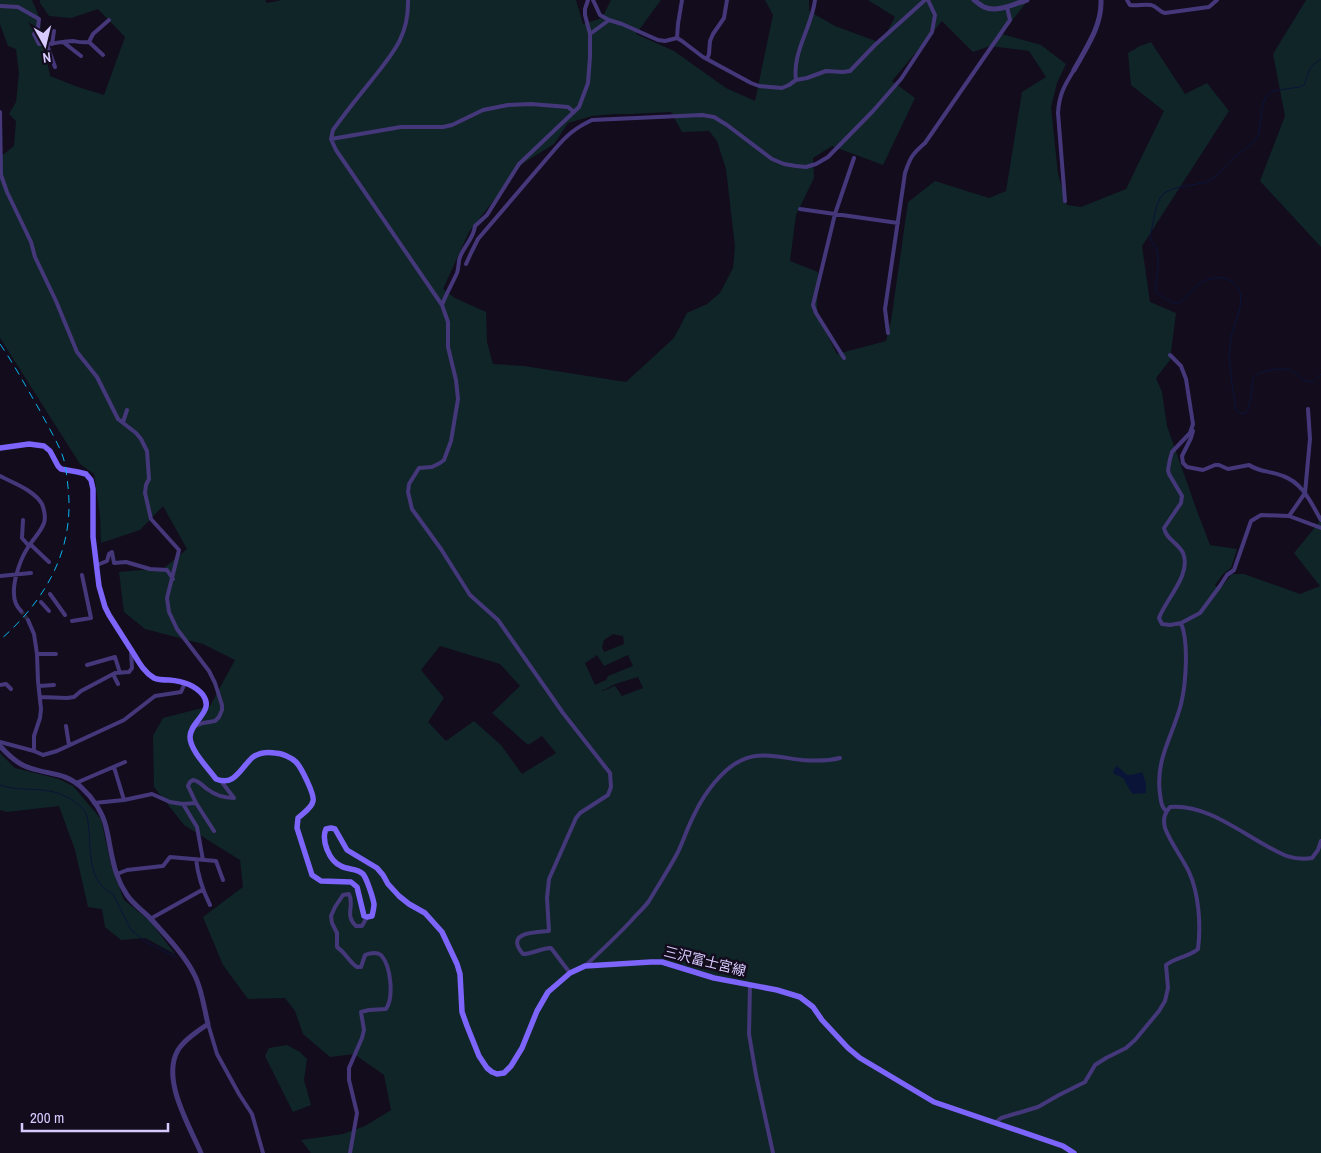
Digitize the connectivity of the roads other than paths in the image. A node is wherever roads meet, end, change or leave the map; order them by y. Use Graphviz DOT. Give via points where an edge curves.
graph roads {
  1 [pos="0,0"];
  2 [pos="408,0"];
  3 [pos="588,0"];
  4 [pos="593,0"];
  5 [pos="682,0"];
  6 [pos="727,0"];
  7 [pos="815,0"];
  8 [pos="927,0"];
  9 [pos="974,0"];
  10 [pos="1027,0"];
  11 [pos="1101,0"];
  12 [pos="1127,0"];
  13 [pos="1217,0"];
  14 [pos="0,5"];
  15 [pos="1007,7"];
  16 [pos="109,20"];
  17 [pos="609,20"];
  18 [pos="54,31"];
  19 [pos="590,34"];
  20 [pos="676,38"];
  21 [pos="64,42"];
  22 [pos="89,42"];
  23 [pos="52,44"];
  24 [pos="46,45"];
  25 [pos="103,54"];
  26 [pos="81,56"];
  27 [pos="707,59"];
  28 [pos="55,66"];
  29 [pos="1074,70"];
  30 [pos="796,80"];
  31 [pos="0,112"];
  32 [pos="574,112"];
  33 [pos="331,139"];
  34 [pos="854,158"];
  35 [pos="1065,201"];
  36 [pos="800,209"];
  37 [pos="836,214"];
  38 [pos="898,223"];
  39 [pos="466,264"];
  40 [pos="442,305"];
  41 [pos="888,333"];
  42 [pos="1170,355"];
  43 [pos="844,358"];
  44 [pos="1308,409"];
  45 [pos="127,410"];
  46 [pos="123,422"];
  47 [pos="1194,424"];
  48 [pos="0,448"];
  49 [pos="0,476"];
  50 [pos="1305,493"];
  51 [pos="1289,516"];
  52 [pos="23,520"];
  53 [pos="1321,520"];
  54 [pos="1321,528"];
  55 [pos="29,545"];
  56 [pos="49,562"];
  57 [pos="97,565"];
  58 [pos="31,573"];
  59 [pos="16,575"];
  60 [pos="0,576"];
  61 [pos="82,576"];
  62 [pos="173,579"];
  63 [pos="50,594"];
  64 [pos="41,602"];
  65 [pos="21,611"];
  66 [pos="49,611"];
  67 [pos="65,615"];
  68 [pos="28,620"];
  69 [pos="72,622"];
  70 [pos="1181,623"];
  71 [pos="131,649"];
  72 [pos="37,654"];
  73 [pos="56,654"];
  74 [pos="87,665"];
  75 [pos="120,673"];
  76 [pos="113,674"];
  77 [pos="185,683"];
  78 [pos="118,684"];
  79 [pos="0,685"];
  80 [pos="54,685"];
  81 [pos="39,686"];
  82 [pos="11,688"];
  83 [pos="40,697"];
  84 [pos="66,726"];
  85 [pos="193,728"];
  86 [pos="0,742"];
  87 [pos="70,745"];
  88 [pos="0,746"];
  89 [pos="34,751"];
  90 [pos="840,758"];
  91 [pos="125,762"];
  92 [pos="114,767"];
  93 [pos="221,781"];
  94 [pos="76,783"];
  95 [pos="124,800"];
  96 [pos="196,802"];
  97 [pos="94,803"];
  98 [pos="183,804"];
  99 [pos="1166,811"];
  100 [pos="214,831"];
  101 [pos="1321,841"];
  102 [pos="196,859"];
  103 [pos="203,860"];
  104 [pos="117,874"];
  105 [pos="223,880"];
  106 [pos="202,890"];
  107 [pos="210,904"];
  108 [pos="150,918"];
  109 [pos="368,918"];
  110 [pos="585,966"];
  111 [pos="570,973"];
  112 [pos="750,985"];
  113 [pos="208,1024"];
  114 [pos="995,1123"];
  115 [pos="201,1153"];
  116 [pos="263,1153"];
  117 [pos="350,1153"];
  118 [pos="773,1153"];
  119 [pos="1074,1153"];
  1 -- 14 [label="street"];
  2 -- 33 [label="street" via="408,18 398,44 333,130"];
  3 -- 19 [label="street" via="585,15"];
  4 -- 17 [label="street" via="600,14"];
  5 -- 20 [label="street"];
  6 -- 27 [label="street" via="724,18 710,41"];
  7 -- 30 [label="street" via="797,60"];
  8 -- 30 [label="street" via="850,71 826,71"];
  8 -- 39 [label="street" via="935,15 932,32 901,79 828,157 816,164 796,166 772,159 714,117 592,120 568,134 478,239"];
  9 -- 15 [label="street" via="993,9"];
  10 -- 15 [label="street"];
  11 -- 29 [label="street" via="1098,24"];
  12 -- 13 [label="street" via="1130,5 1152,5 1165,14 1210,7"];
  14 -- 24 [label="street" via="18,7 39,19 34,34 39,44"];
  15 -- 38 [label="street" via="1010,20 908,163"];
  16 -- 22 [label="street"];
  17 -- 19 [label="street"];
  17 -- 20 [label="street" via="658,40"];
  18 -- 23 [label="street"];
  19 -- 32 [label="street" via="588,82"];
  20 -- 27 [label="street"];
  21 -- 22 [label="street"];
  21 -- 23 [label="street"];
  21 -- 26 [label="street"];
  22 -- 25 [label="street"];
  23 -- 24 [label="street"];
  24 -- 28 [label="street"];
  27 -- 30 [label="street" via="759,86 782,88"];
  29 -- 35 [label="street" via="1058,104"];
  31 -- 46 [label="street" via="1,174 7,192 78,352 97,377 118,419"];
  32 -- 33 [label="street" via="568,107 508,105 483,110 452,126 400,127"];
  32 -- 40 [label="street" via="519,164 487,215 475,226"];
  33 -- 40 [label="street"];
  34 -- 37 [label="street"];
  36 -- 37 [label="street"];
  37 -- 38 [label="street"];
  37 -- 43 [label="street" via="814,305"];
  38 -- 41 [label="street" via="885,309"];
  40 -- 111 [label="street" via="448,322 448,347 458,399 451,441 444,460 432,467 419,468 409,484 412,509 470,595 498,620 610,773 608,795 576,818 549,878 549,931 527,933 518,939 523,954 550,948"];
  42 -- 47 [label="street" via="1181,366 1186,379"];
  44 -- 50 [label="street" via="1310,438"];
  45 -- 46 [label="street"];
  46 -- 62 [label="street" via="141,439 147,452 149,479 145,493 151,519 179,550"];
  47 -- 50 [label="street" via="1182,456 1187,468 1203,470 1219,465 1228,469 1249,465 1294,481"];
  47 -- 70 [label="street" via="1172,452 1168,464 1169,474 1182,496 1181,503 1164,528 1165,534 1183,553 1184,571 1160,618 1162,624"];
  48 -- 57 [label="main road" via="29,444 44,446 61,469 86,474 91,480"];
  49 -- 55 [label="street" via="28,491 42,504 44,522"];
  50 -- 51 [label="street"];
  50 -- 53 [label="street"];
  51 -- 54 [label="street"];
  51 -- 70 [label="street" via="1261,515 1252,521 1234,570 1200,612"];
  52 -- 55 [label="street" via="22,538"];
  55 -- 56 [label="street"];
  55 -- 59 [label="street"];
  57 -- 62 [label="street" via="107,561 112,552 114,563 126,562 168,570"];
  57 -- 71 [label="main road" via="105,607"];
  58 -- 59 [label="street"];
  59 -- 60 [label="street"];
  59 -- 65 [label="street" via="14,594"];
  61 -- 69 [label="street" via="91,618"];
  62 -- 85 [label="street" via="167,598 169,612 177,629 209,671 222,704 219,717"];
  63 -- 67 [label="street"];
  64 -- 66 [label="street"];
  68 -- 72 [label="street"];
  70 -- 99 [label="street" via="1185,653 1183,690 1162,757 1158,781 1161,806"];
  71 -- 75 [label="street" via="132,668 129,672"];
  71 -- 77 [label="main road" via="142,668 155,679"];
  72 -- 73 [label="street"];
  72 -- 81 [label="street"];
  74 -- 75 [label="street" via="115,657"];
  75 -- 76 [label="street"];
  76 -- 78 [label="street"];
  76 -- 83 [label="street" via="74,697"];
  77 -- 85 [label="main road" via="194,686 206,700 203,714"];
  77 -- 87 [label="street" via="181,692 155,696 124,720"];
  79 -- 82 [label="street" via="6,684"];
  80 -- 81 [label="street"];
  81 -- 83 [label="street"];
  83 -- 89 [label="street"];
  84 -- 87 [label="street"];
  85 -- 93 [label="main road" via="190,737 194,749 216,779"];
  86 -- 89 [label="street"];
  87 -- 89 [label="street" via="43,756"];
  88 -- 94 [label="street" via="24,766 58,774"];
  90 -- 110 [label="street" via="803,760 756,756 732,766 707,793 694,814 666,876 648,902"];
  91 -- 92 [label="street"];
  92 -- 94 [label="street"];
  92 -- 95 [label="street"];
  93 -- 96 [label="street" via="234,798 219,796 193,780 188,786"];
  93 -- 109 [label="main road" via="232,778 252,758 261,754 276,753 296,762 314,800 298,818 297,828 312,875 321,881 352,882 360,894 362,912"];
  94 -- 97 [label="street"];
  95 -- 97 [label="street"];
  95 -- 98 [label="street" via="152,794"];
  96 -- 98 [label="street"];
  96 -- 100 [label="street"];
  97 -- 104 [label="street" via="106,824"];
  98 -- 103 [label="street" via="197,827"];
  99 -- 101 [label="street" via="1177,806 1196,809 1296,859 1312,858"];
  99 -- 114 [label="street" via="1164,828 1190,874 1195,890 1200,925 1198,949 1166,965 1168,988 1165,1001 1126,1048 1096,1066 1085,1082 1038,1107 1001,1118"];
  102 -- 103 [label="street"];
  102 -- 104 [label="street" via="170,857 163,866"];
  102 -- 106 [label="street"];
  103 -- 105 [label="street" via="216,861"];
  104 -- 108 [label="street" via="127,896"];
  106 -- 107 [label="street"];
  106 -- 108 [label="street"];
  108 -- 113 [label="street" via="195,975"];
  109 -- 111 [label="main road, 三沢富士宮線" via="372,916 374,904 365,878 362,873 340,866 333,860 324,839 326,829 335,829 347,850 377,868 399,896 425,913 442,932 460,974 462,1012 467,1026 479,1056 487,1068 497,1074 504,1073 511,1066 548,992"];
  109 -- 117 [label="street" via="362,926 351,922 352,900 349,894 343,895 331,916 337,933 337,947 357,968 366,955 380,955 391,990 386,1009 361,1012 364,1030 349,1068 356,1113"];
  110 -- 111 [label="main road, 三沢富士宮線"];
  110 -- 112 [label="main road, 三沢富士宮線" via="662,962"];
  112 -- 114 [label="main road, 三沢富士宮線" via="800,997 860,1058 934,1102"];
  112 -- 118 [label="street" via="749,1034"];
  113 -- 115 [label="street" via="179,1048 172,1076 174,1089"];
  113 -- 116 [label="street" via="217,1054 252,1114"];
  114 -- 119 [label="main road, 三沢富士宮線" via="1063,1146"];
}
